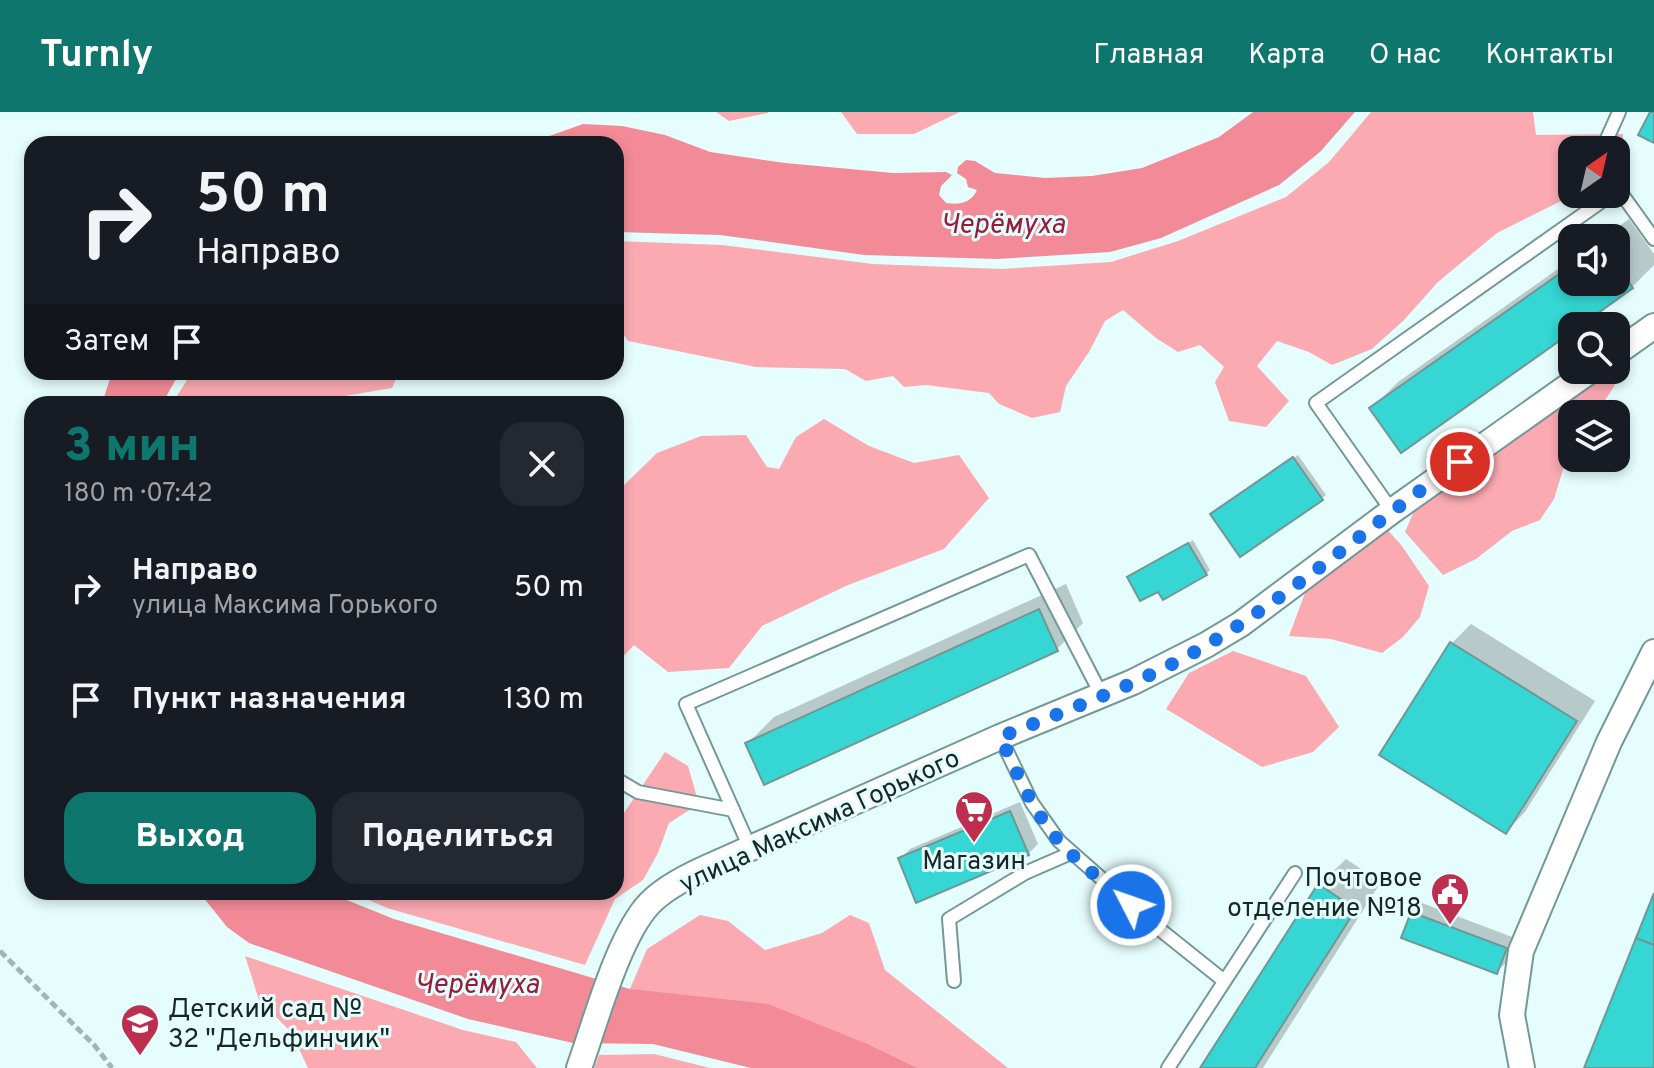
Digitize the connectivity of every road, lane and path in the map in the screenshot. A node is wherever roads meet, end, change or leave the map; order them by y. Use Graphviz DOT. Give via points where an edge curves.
graph roads {
  1 [pos="1619,112"];
  2 [pos="1608,136"];
  3 [pos="1591,208"];
  4 [pos="1630,208"];
  5 [pos="1654,239"];
  6 [pos="1654,326"];
  7 [pos="1630,343"];
  8 [pos="1571,384"];
  9 [pos="1392,511"];
  10 [pos="1654,652"];
  11 [pos="1102,696"];
  12 [pos="1000,737"];
  13 [pos="624,785"];
  14 [pos="733,810"];
  15 [pos="750,848"];
  16 [pos="1071,853"];
  17 [pos="1295,873"];
  18 [pos="0,951"];
  19 [pos="1223,980"];
  20 [pos="954,981"];
  21 [pos="112,1068"];
  22 [pos="579,1068"];
  23 [pos="1168,1068"];
  24 [pos="1522,1068"];
  1 -- 2 [label="lane"];
  3 -- 9 [label="lane" via="1316,403"];
  4 -- 5 [label="lane"];
  6 -- 7 [label="street"];
  8 -- 9 [label="street, улица Максима Горького"];
  9 -- 11 [label="street, улица Максима Горького" via="1241,624"];
  10 -- 24 [label="street" via="1592,781 1521,951 1512,1015"];
  11 -- 12 [label="street, улица Максима Горького"];
  11 -- 14 [label="lane" via="1029,555 686,704"];
  12 -- 15 [label="street, улица Максима Горького"];
  12 -- 16 [label="lane" via="1032,803"];
  13 -- 14 [label="lane"];
  14 -- 15 [label="lane"];
  15 -- 22 [label="street, улица Максима Горького" via="687,877 647,906 620,953"];
  16 -- 19 [label="lane"];
  16 -- 20 [label="lane" via="1025,873 949,919"];
  17 -- 19 [label="lane"];
  18 -- 21 [label="path"];
  19 -- 23 [label="lane"];
}
